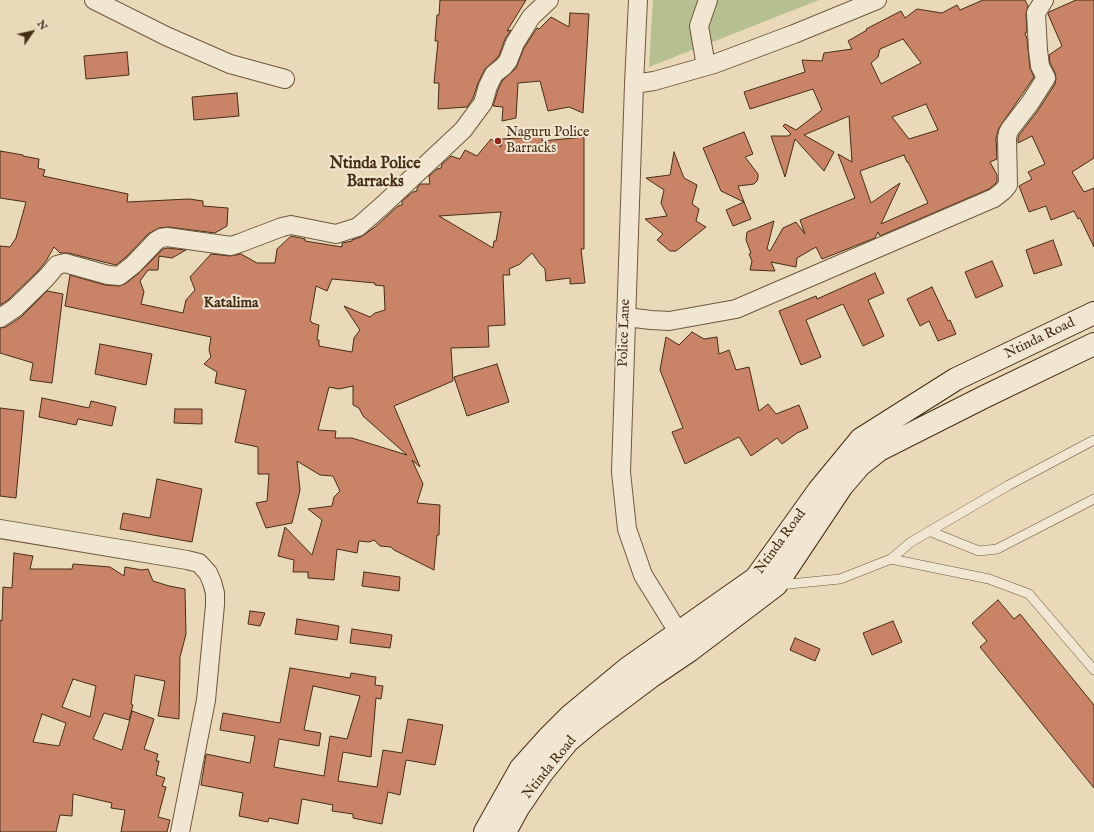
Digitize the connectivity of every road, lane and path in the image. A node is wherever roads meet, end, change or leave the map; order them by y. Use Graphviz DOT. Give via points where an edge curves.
graph roads {
  1 [pos="94,0"];
  2 [pos="549,0"];
  3 [pos="635,0"];
  4 [pos="708,0"];
  5 [pos="877,0"];
  6 [pos="1044,0"];
  7 [pos="706,66"];
  8 [pos="285,80"];
  9 [pos="634,84"];
  10 [pos="1094,313"];
  11 [pos="626,317"];
  12 [pos="0,318"];
  13 [pos="1094,344"];
  14 [pos="1094,440"];
  15 [pos="1094,499"];
  16 [pos="0,529"];
  17 [pos="929,531"];
  18 [pos="891,559"];
  19 [pos="776,585"];
  20 [pos="678,632"];
  21 [pos="689,651"];
  22 [pos="1094,670"];
  23 [pos="180,832"];
  24 [pos="485,832"];
  25 [pos="505,832"];
  1 -- 8 [label="street" via="230,64"];
  2 -- 12 [label="street" via="531,17 508,61 494,74 483,103 463,130 358,227 336,234 291,226 282,227 231,246 161,238 119,276 65,263 57,265 15,308"];
  3 -- 9 [label="street, Police Lane"];
  4 -- 7 [label="street" via="699,26"];
  5 -- 7 [label="street"];
  6 -- 11 [label="street" via="1036,13 1040,66 1046,78 1008,133 1008,185 994,198 736,309 669,321"];
  7 -- 9 [label="street"];
  9 -- 11 [label="street, Police Lane"];
  10 -- 20 [label="main road, Ntinda Road" via="956,379 861,439 819,490 756,578"];
  11 -- 20 [label="street, Police Lane" via="621,472 627,529 643,575"];
  13 -- 19 [label="main road, Ntinda Road" via="880,450 860,465 842,486"];
  14 -- 17 [label="lane"];
  15 -- 17 [label="lane" via="997,549 979,551"];
  16 -- 23 [label="street" via="186,560 199,563 208,574 215,593 215,605 206,700"];
  17 -- 18 [label="lane"];
  18 -- 19 [label="lane" via="840,579"];
  18 -- 22 [label="lane" via="989,579 1029,594"];
  19 -- 21 [label="main road, Ntinda Road"];
  20 -- 21 [label="street, Police Lane"];
  20 -- 24 [label="main road, Ntinda Road" via="628,668 570,716 548,738 521,768"];
  21 -- 25 [label="main road, Ntinda Road" via="568,741 542,773"];
}
